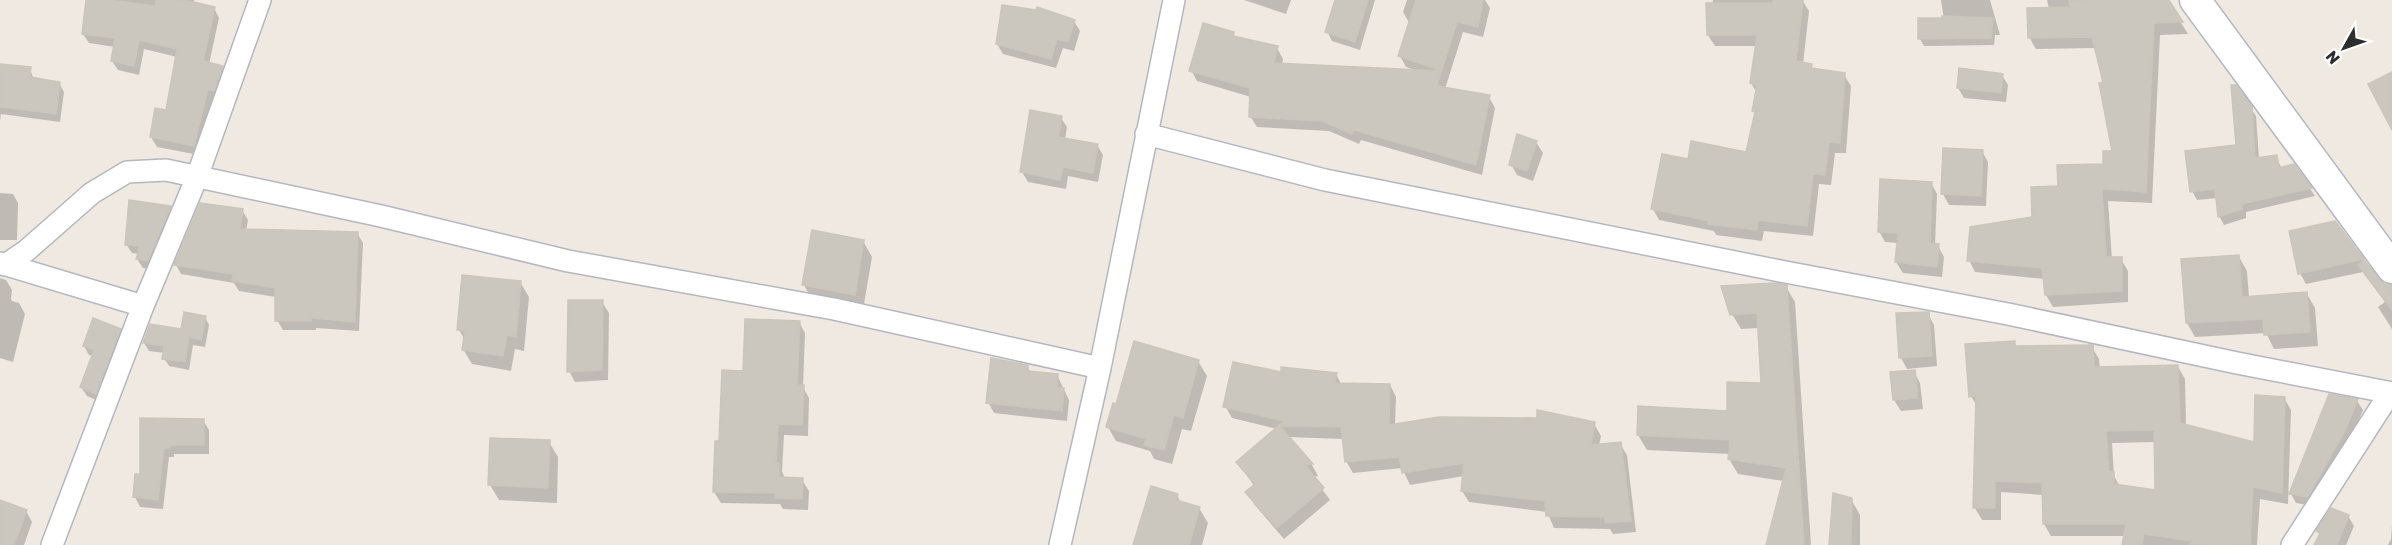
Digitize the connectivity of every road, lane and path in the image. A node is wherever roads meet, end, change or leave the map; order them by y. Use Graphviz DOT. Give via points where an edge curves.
graph roads {
  1 [pos="260,0"];
  2 [pos="1174,0"];
  3 [pos="2195,0"];
  4 [pos="1146,134"];
  5 [pos="197,177"];
  6 [pos="2,264"];
  7 [pos="2392,268"];
  8 [pos="143,306"];
  9 [pos="1100,368"];
  10 [pos="2391,393"];
  11 [pos="52,545"];
  12 [pos="1060,545"];
  13 [pos="2292,545"];
  1 -- 5 [label="street"];
  2 -- 4 [label="street"];
  3 -- 7 [label="main road"];
  4 -- 9 [label="street"];
  4 -- 10 [label="street" via="1325,180"];
  5 -- 6 [label="street" via="166,170 127,172 92,193 26,251"];
  5 -- 8 [label="street"];
  5 -- 9 [label="street" via="568,261 834,309"];
  6 -- 8 [label="street"];
  8 -- 11 [label="street"];
  9 -- 12 [label="street"];
  10 -- 13 [label="street"];
}
